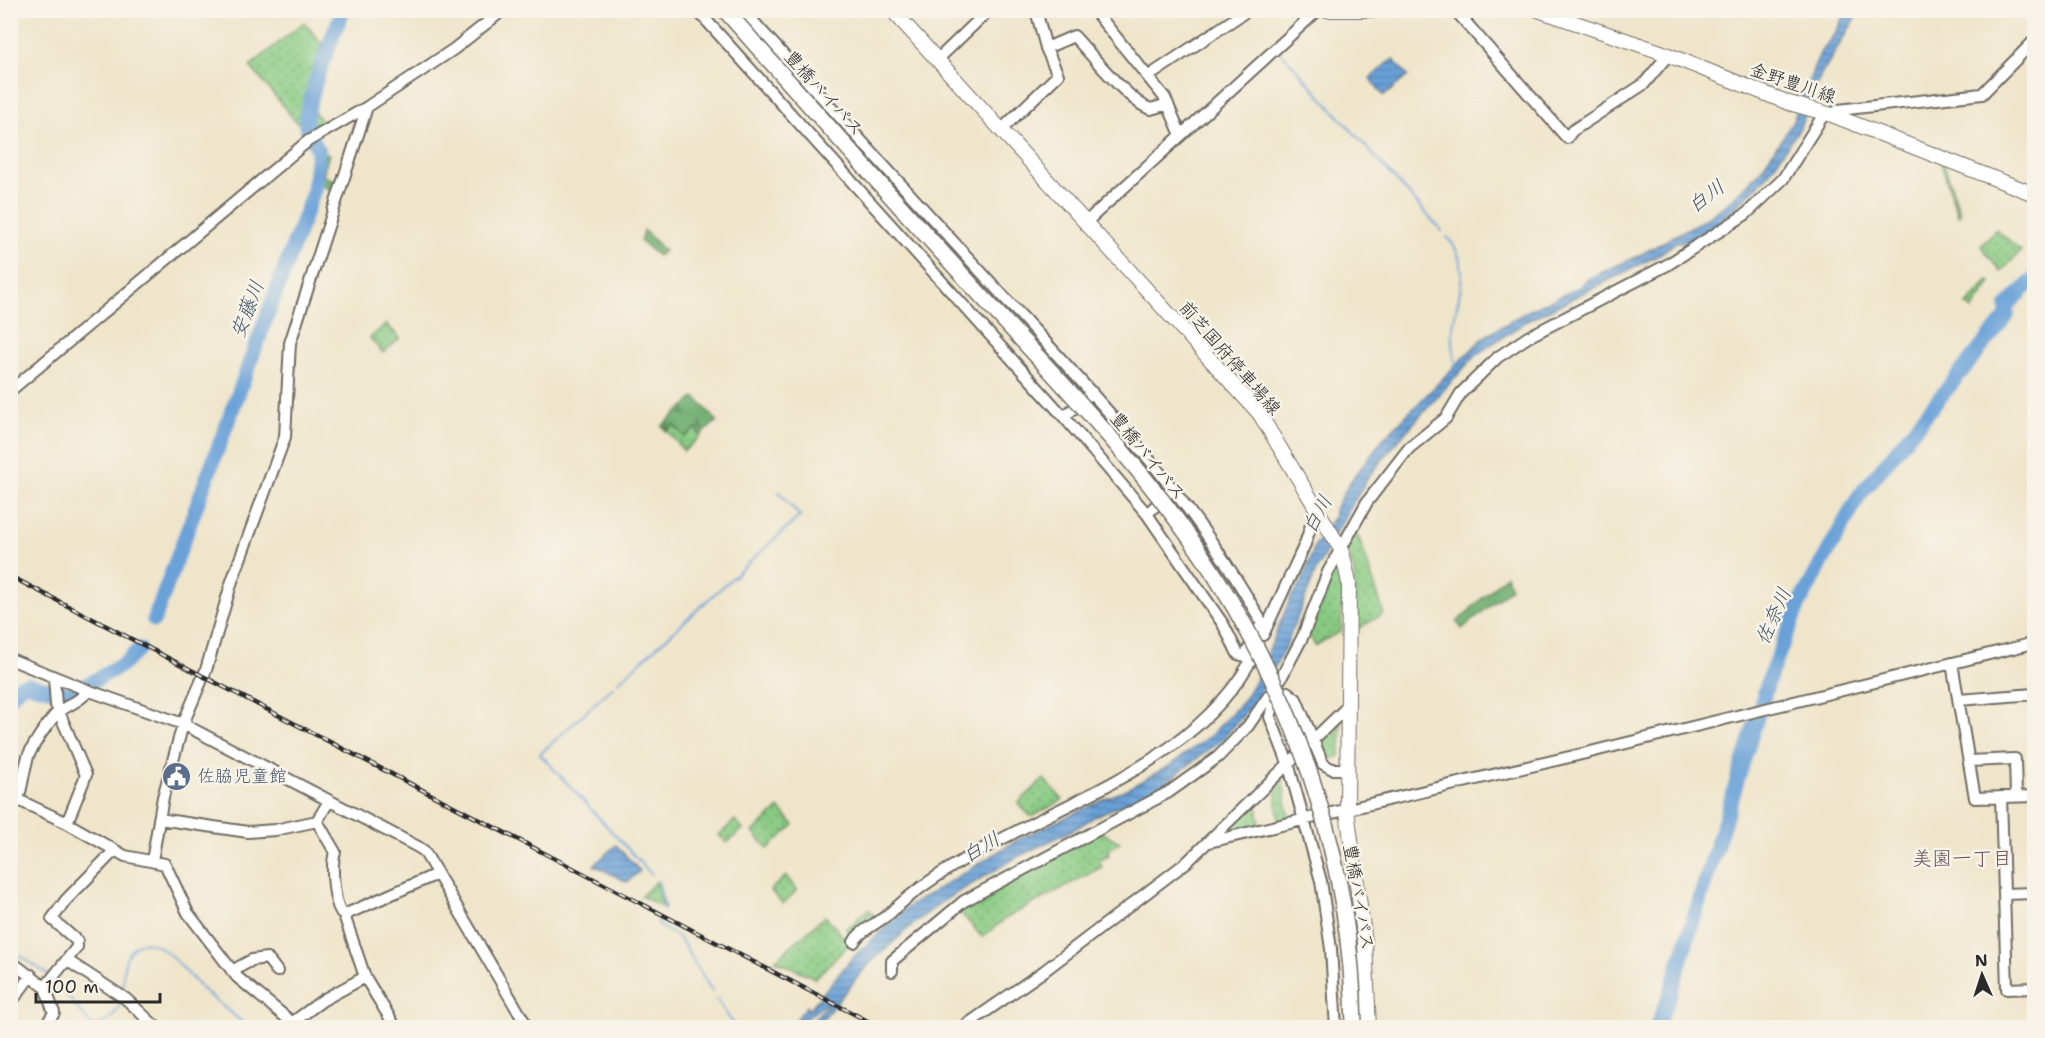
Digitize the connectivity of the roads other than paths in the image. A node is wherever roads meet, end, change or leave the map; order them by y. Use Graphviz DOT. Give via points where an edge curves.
graph roads {
  1 [pos="503,10"];
  2 [pos="697,10"];
  3 [pos="724,10"];
  4 [pos="732,10"];
  5 [pos="743,10"];
  6 [pos="892,10"];
  7 [pos="989,10"];
  8 [pos="1036,10"];
  9 [pos="1094,10"];
  10 [pos="1248,10"];
  11 [pos="1318,10"];
  12 [pos="1327,10"];
  13 [pos="1373,10"];
  14 [pos="1455,10"];
  15 [pos="1538,10"];
  16 [pos="2034,41"];
  17 [pos="1046,48"];
  18 [pos="1668,55"];
  19 [pos="937,60"];
  20 [pos="1149,76"];
  21 [pos="1168,104"];
  22 [pos="367,107"];
  23 [pos="1824,113"];
  24 [pos="1001,130"];
  25 [pos="855,135"];
  26 [pos="1181,135"];
  27 [pos="831,158"];
  28 [pos="2034,194"];
  29 [pos="1085,223"];
  30 [pos="1004,297"];
  31 [pos="977,322"];
  32 [pos="10,391"];
  33 [pos="1092,392"];
  34 [pos="1064,417"];
  35 [pos="1174,488"];
  36 [pos="1317,512"];
  37 [pos="1147,514"];
  38 [pos="1341,550"];
  39 [pos="1250,600"];
  40 [pos="1223,624"];
  41 [pos="2034,643"];
  42 [pos="10,659"];
  43 [pos="1952,663"];
  44 [pos="54,686"];
  45 [pos="84,689"];
  46 [pos="2034,694"];
  47 [pos="1959,700"];
  48 [pos="1347,707"];
  49 [pos="59,711"];
  50 [pos="183,724"];
  51 [pos="1312,740"];
  52 [pos="1970,761"];
  53 [pos="1288,763"];
  54 [pos="1346,769"];
  55 [pos="2034,795"];
  56 [pos="2016,796"];
  57 [pos="2001,797"];
  58 [pos="14,798"];
  59 [pos="329,801"];
  60 [pos="1347,811"];
  61 [pos="159,819"];
  62 [pos="1305,819"];
  63 [pos="317,821"];
  64 [pos="67,823"];
  65 [pos="1209,842"];
  66 [pos="116,850"];
  67 [pos="152,861"];
  68 [pos="436,874"];
  69 [pos="2034,893"];
  70 [pos="2004,894"];
  71 [pos="344,915"];
  72 [pos="854,942"];
  73 [pos="10,961"];
  74 [pos="68,961"];
  75 [pos="232,971"];
  76 [pos="277,971"];
  77 [pos="892,971"];
  78 [pos="31,975"];
  79 [pos="365,977"];
  80 [pos="50,981"];
  81 [pos="2034,988"];
  82 [pos="10,998"];
  83 [pos="296,1025"];
  84 [pos="44,1028"];
  85 [pos="157,1028"];
  86 [pos="396,1028"];
  87 [pos="528,1028"];
  88 [pos="962,1028"];
  89 [pos="1336,1028"];
  90 [pos="1354,1028"];
  91 [pos="1360,1028"];
  92 [pos="1369,1028"];
  1 -- 22 [label="street" via="454,49"];
  2 -- 27 [label="street"];
  3 -- 90 [label="highway, 豊橋バイパス, bridge" via="1078,400 1144,479 1213,572 1279,694 1327,826 1349,942"];
  4 -- 91 [label="highway, 豊橋バイパス, bridge" via="1081,397 1149,477 1219,571 1284,693 1312,761 1332,825 1354,943"];
  5 -- 25 [label="street"];
  6 -- 19 [label="main road, 前芝国府停車場線"];
  7 -- 19 [label="street"];
  8 -- 17 [label="street"];
  9 -- 20 [label="street"];
  10 -- 20 [label="street"];
  11 -- 26 [label="street"];
  12 -- 13 [label="main road"];
  14 -- 18 [label="street" via="1567,138 1644,84"];
  15 -- 18 [label="main road, 金野豊川線"];
  16 -- 23 [label="street" via="1982,94"];
  17 -- 21 [label="street" via="1074,36 1142,106 1151,109"];
  17 -- 24 [label="street" via="1058,75"];
  18 -- 23 [label="main road, 金野豊川線"];
  19 -- 24 [label="main road, 前芝国府停車場線"];
  20 -- 21 [label="street"];
  21 -- 26 [label="street"];
  22 -- 32 [label="street" via="312,139"];
  22 -- 50 [label="street" via="290,344 285,437 232,581 206,670"];
  23 -- 28 [label="main road, 金野豊川線"];
  23 -- 38 [label="street" via="1783,179 1746,214 1693,250 1528,337 1498,357 1461,393 1446,418 1409,448 1367,502"];
  24 -- 29 [label="main road, 前芝国府停車場線"];
  25 -- 27 [label="street"];
  25 -- 30 [label="street"];
  26 -- 29 [label="street"];
  27 -- 31 [label="street"];
  29 -- 36 [label="main road, 前芝国府停車場線" via="1258,414"];
  30 -- 31 [label="street"];
  30 -- 33 [label="street"];
  31 -- 34 [label="street"];
  33 -- 34 [label="street"];
  33 -- 35 [label="street"];
  34 -- 37 [label="street"];
  35 -- 37 [label="street"];
  35 -- 39 [label="street"];
  36 -- 38 [label="main road, 前芝国府停車場線"];
  36 -- 72 [label="street" via="1249,664 1222,703 1195,729 1161,755 957,862"];
  37 -- 40 [label="street"];
  38 -- 48 [label="main road, 前芝国府停車場線" via="1349,582"];
  38 -- 77 [label="street" via="1281,678 1248,726 1218,757 1169,792 964,901 892,961"];
  39 -- 40 [label="street"];
  39 -- 40 [label="street" via="1262,622 1245,656 1238,654"];
  41 -- 43 [label="street"];
  42 -- 44 [label="street"];
  43 -- 47 [label="street"];
  43 -- 60 [label="street"];
  44 -- 45 [label="street"];
  44 -- 49 [label="street"];
  45 -- 49 [label="street" via="81,700"];
  45 -- 50 [label="street"];
  46 -- 47 [label="street"];
  47 -- 52 [label="street"];
  48 -- 51 [label="street"];
  48 -- 54 [label="main road, 前芝国府停車場線"];
  49 -- 58 [label="street" via="28,756 24,782"];
  49 -- 64 [label="street" via="86,776"];
  50 -- 59 [label="street"];
  50 -- 61 [label="street"];
  51 -- 53 [label="street"];
  51 -- 53 [label="street" via="1296,699 1287,692 1273,707 1270,717"];
  51 -- 54 [label="street" via="1323,764"];
  52 -- 56 [label="street" via="2016,759"];
  52 -- 57 [label="street" via="1975,798"];
  53 -- 62 [label="street"];
  53 -- 65 [label="street"];
  54 -- 60 [label="main road, 前芝国府停車場線"];
  55 -- 56 [label="street"];
  56 -- 57 [label="street"];
  57 -- 70 [label="street"];
  58 -- 64 [label="street"];
  59 -- 63 [label="street"];
  59 -- 68 [label="street" via="424,851"];
  60 -- 62 [label="street"];
  60 -- 92 [label="main road, 前芝国府停車場線" via="1365,942"];
  61 -- 63 [label="street" via="248,832"];
  61 -- 67 [label="street"];
  62 -- 65 [label="street"];
  62 -- 89 [label="street" via="1329,924"];
  63 -- 71 [label="street" via="335,852 332,862 337,903"];
  64 -- 66 [label="street"];
  65 -- 88 [label="street" via="1044,971"];
  66 -- 67 [label="street" via="125,856"];
  66 -- 74 [label="street" via="52,919 76,941 77,947"];
  67 -- 75 [label="street" via="165,864 188,913"];
  68 -- 71 [label="street"];
  68 -- 87 [label="street"];
  69 -- 70 [label="street"];
  70 -- 81 [label="street" via="2007,989"];
  71 -- 79 [label="street"];
  73 -- 78 [label="street"];
  74 -- 80 [label="street"];
  74 -- 85 [label="street" via="122,996"];
  75 -- 76 [label="street" via="252,960 267,958"];
  75 -- 83 [label="street"];
  78 -- 80 [label="street"];
  78 -- 82 [label="street" via="15,997"];
  79 -- 83 [label="street" via="323,1000"];
  79 -- 86 [label="street"];
  80 -- 84 [label="street" via="54,1013"];
}
